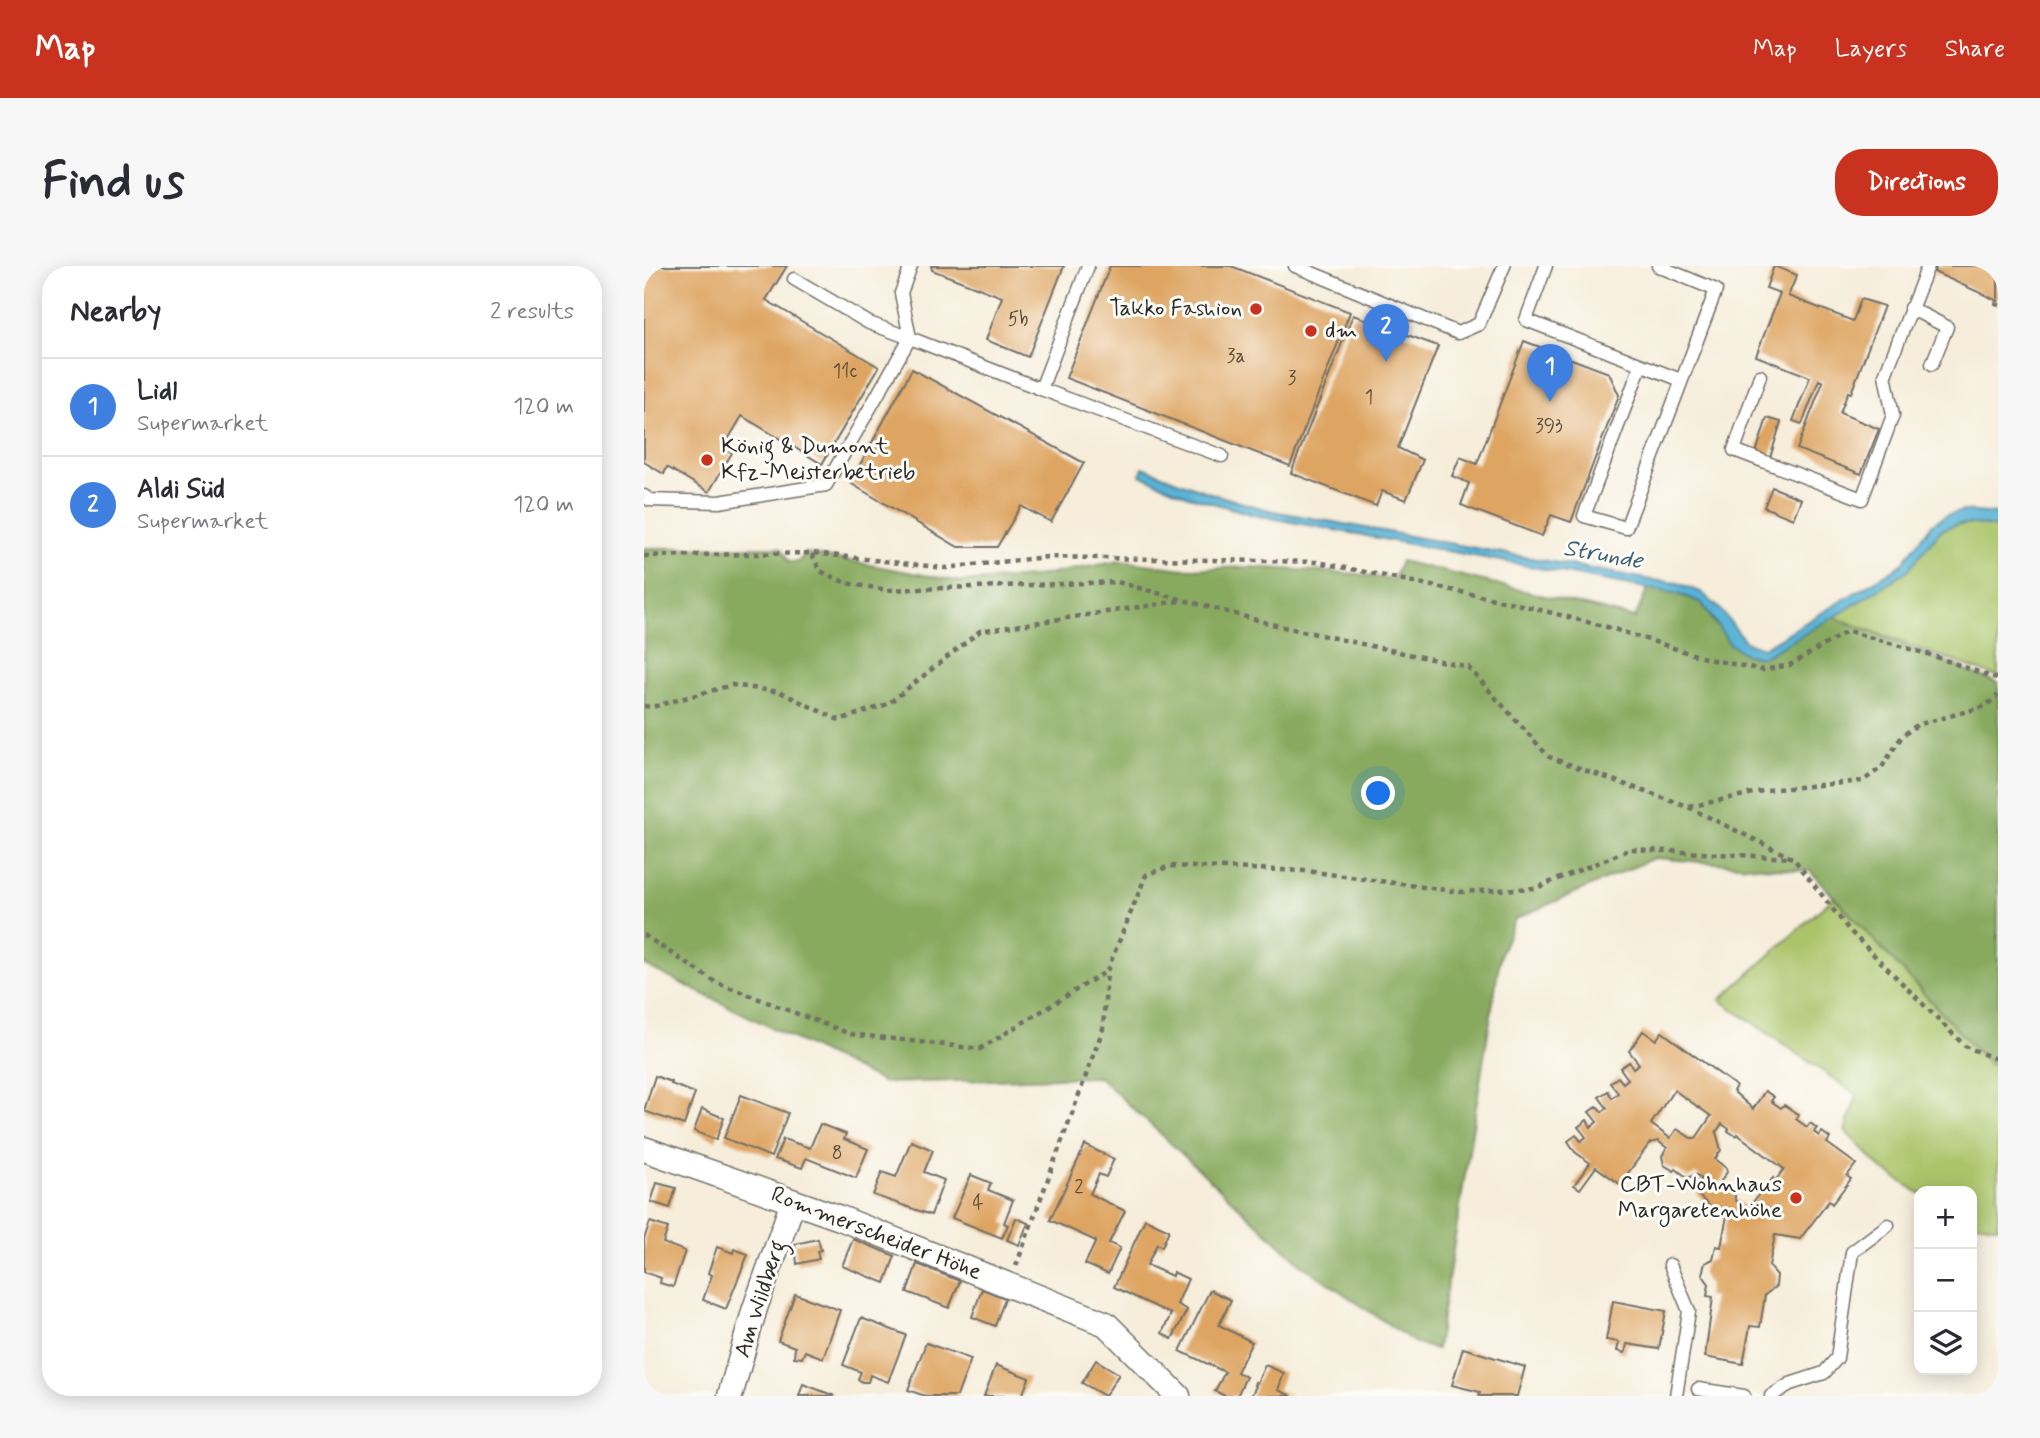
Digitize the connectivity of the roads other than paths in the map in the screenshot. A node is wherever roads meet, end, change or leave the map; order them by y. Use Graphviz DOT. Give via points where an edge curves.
graph roads {
  1 [pos="911,266"];
  2 [pos="1088,266"];
  3 [pos="1295,266"];
  4 [pos="1504,266"];
  5 [pos="1546,266"];
  6 [pos="1658,266"];
  7 [pos="1928,266"];
  8 [pos="794,279"];
  9 [pos="1910,308"];
  10 [pos="910,338"];
  11 [pos="1932,364"];
  12 [pos="1641,365"];
  13 [pos="1760,376"];
  14 [pos="1681,380"];
  15 [pos="1041,389"];
  16 [pos="1222,456"];
  17 [pos="644,496"];
  18 [pos="644,1149"];
  19 [pos="793,1202"];
  20 [pos="1888,1225"];
  21 [pos="1670,1265"];
  22 [pos="1698,1389"];
  23 [pos="730,1396"];
  24 [pos="1178,1396"];
  25 [pos="1676,1396"];
  26 [pos="1744,1396"];
  27 [pos="1771,1396"];
  1 -- 10 [label="lane" via="901,293"];
  2 -- 15 [label="lane"];
  3 -- 4 [label="lane" via="1458,333 1479,324"];
  5 -- 12 [label="lane" via="1526,320"];
  6 -- 14 [label="lane" via="1716,290"];
  7 -- 9 [label="lane"];
  8 -- 10 [label="lane" via="869,323"];
  9 -- 11 [label="lane" via="1947,327"];
  9 -- 13 [label="lane" via="1885,375 1893,415 1861,499 1734,450"];
  10 -- 15 [label="lane"];
  10 -- 17 [label="lane" via="826,485 719,502 650,500"];
  12 -- 14 [label="lane"];
  12 -- 14 [label="lane" via="1584,516 1626,528"];
  15 -- 16 [label="lane"];
  18 -- 19 [label="street, Rommerscheider Höhe"];
  19 -- 23 [label="street, Am Wildberg"];
  19 -- 24 [label="street, Rommerscheider Höhe" via="1106,1324"];
  20 -- 27 [label="lane" via="1852,1252 1837,1358 1824,1373"];
  21 -- 25 [label="lane" via="1689,1311"];
  22 -- 26 [label="lane"];
}
